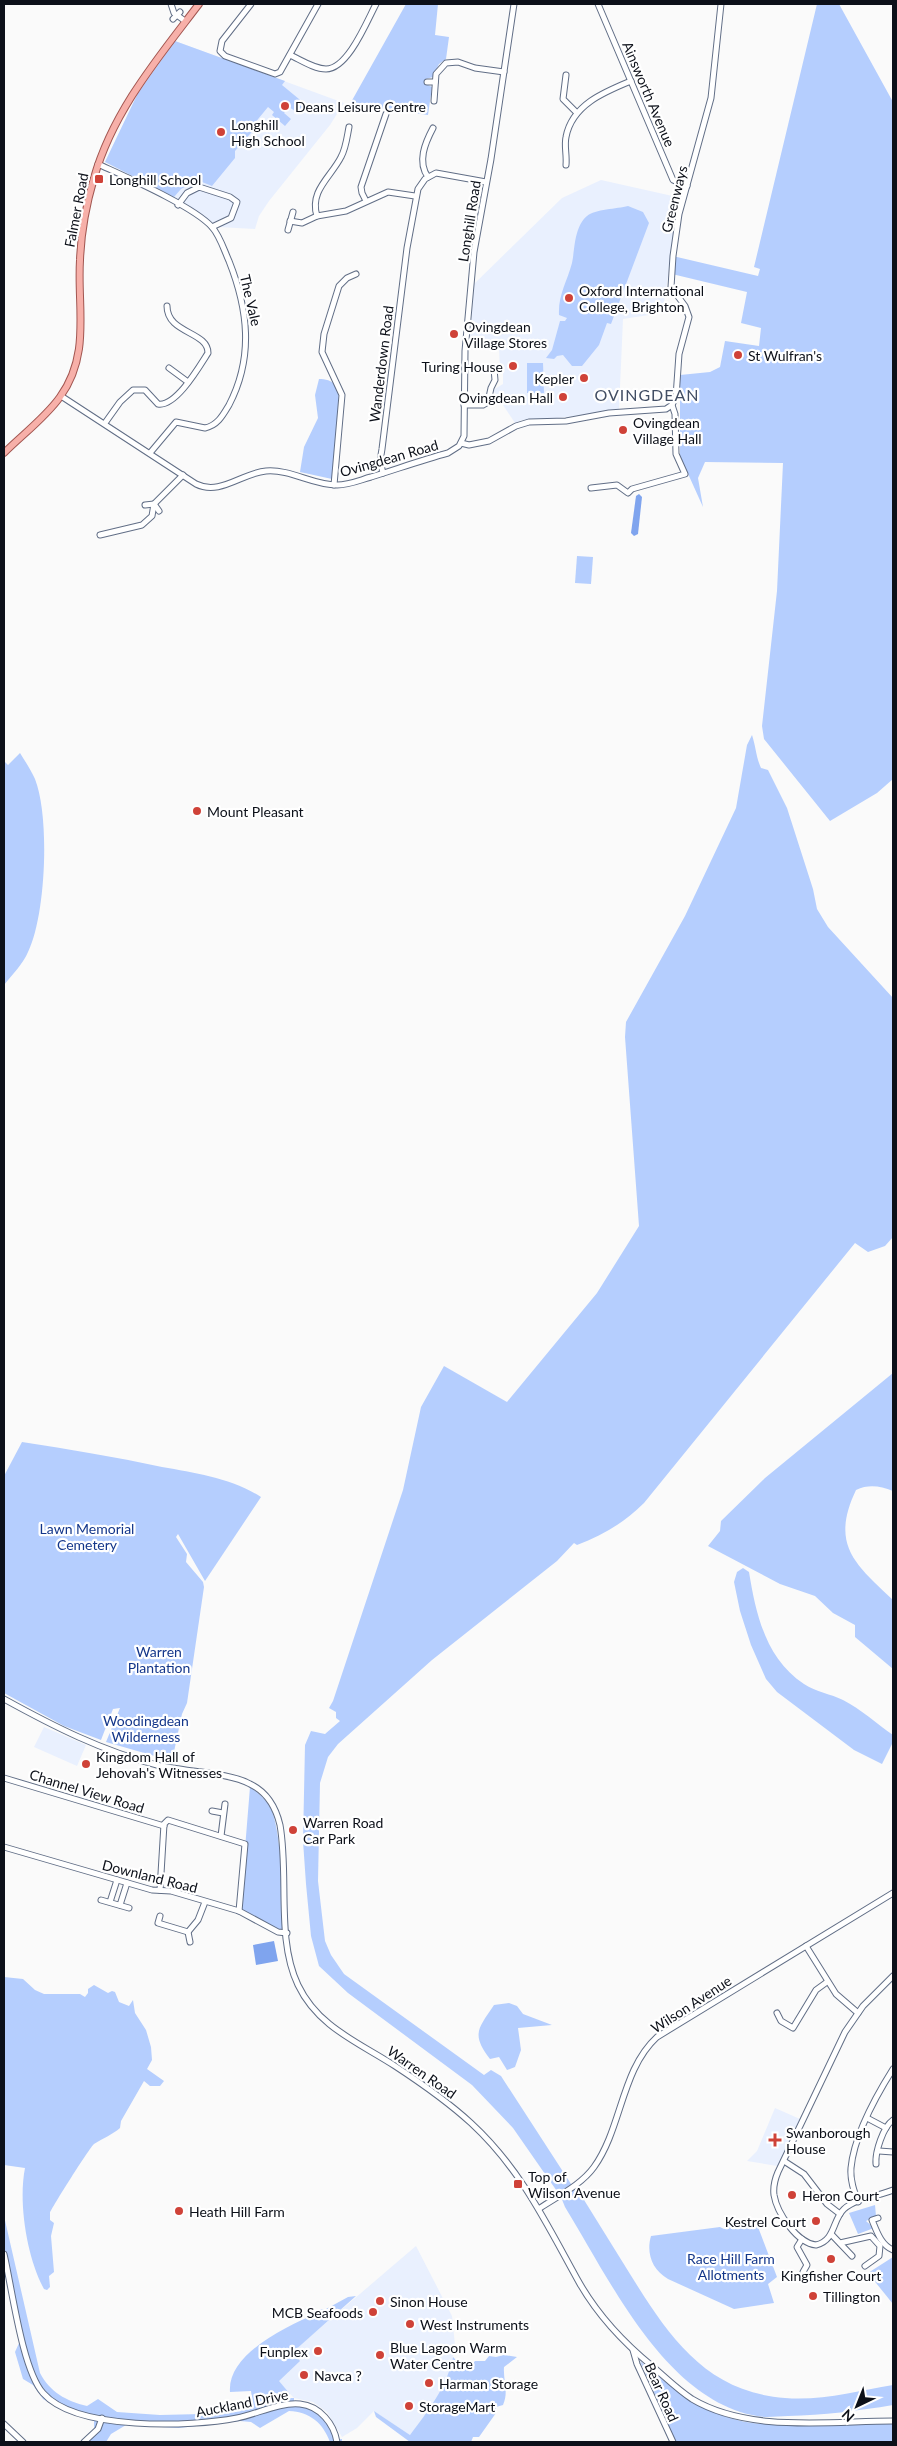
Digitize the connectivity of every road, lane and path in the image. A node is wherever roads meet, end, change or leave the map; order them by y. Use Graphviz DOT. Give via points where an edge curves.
graph roads {
  1 [pos="171,4"];
  2 [pos="199,4"];
  3 [pos="251,4"];
  4 [pos="318,4"];
  5 [pos="376,4"];
  6 [pos="514,4"];
  7 [pos="598,4"];
  8 [pos="721,4"];
  9 [pos="185,21"];
  10 [pos="290,55"];
  11 [pos="504,72"];
  12 [pos="566,75"];
  13 [pos="631,81"];
  14 [pos="427,82"];
  15 [pos="436,82"];
  16 [pos="434,101"];
  17 [pos="577,113"];
  18 [pos="386,114"];
  19 [pos="374,126"];
  20 [pos="380,128"];
  21 [pos="433,128"];
  22 [pos="341,131"];
  23 [pos="98,164"];
  24 [pos="566,164"];
  25 [pos="428,177"];
  26 [pos="486,182"];
  27 [pos="687,186"];
  28 [pos="415,196"];
  29 [pos="366,202"];
  30 [pos="178,205"];
  31 [pos="293,212"];
  32 [pos="317,216"];
  33 [pos="290,221"];
  34 [pos="212,227"];
  35 [pos="288,230"];
  36 [pos="399,256"];
  37 [pos="406,257"];
  38 [pos="356,274"];
  39 [pos="167,306"];
  40 [pos="169,368"];
  41 [pos="494,369"];
  42 [pos="188,382"];
  43 [pos="61,396"];
  44 [pos="464,405"];
  45 [pos="672,405"];
  46 [pos="105,423"];
  47 [pos="461,443"];
  48 [pos="4,453"];
  49 [pos="150,453"];
  50 [pos="383,473"];
  51 [pos="183,475"];
  52 [pos="334,485"];
  53 [pos="591,488"];
  54 [pos="154,504"];
  55 [pos="145,505"];
  56 [pos="158,511"];
  57 [pos="100,535"];
  58 [pos="4,1699"];
  59 [pos="4,1778"];
  60 [pos="224,1804"];
  61 [pos="214,1810"];
  62 [pos="223,1813"];
  63 [pos="164,1826"];
  64 [pos="221,1836"];
  65 [pos="4,1847"];
  66 [pos="117,1880"];
  67 [pos="127,1883"];
  68 [pos="160,1890"];
  69 [pos="893,1893"];
  70 [pos="101,1900"];
  71 [pos="110,1902"];
  72 [pos="205,1902"];
  73 [pos="120,1905"];
  74 [pos="129,1908"];
  75 [pos="239,1911"];
  76 [pos="160,1916"];
  77 [pos="158,1923"];
  78 [pos="155,1930"];
  79 [pos="188,1932"];
  80 [pos="287,1933"];
  81 [pos="190,1942"];
  82 [pos="806,1946"];
  83 [pos="893,1976"];
  84 [pos="827,1982"];
  85 [pos="777,2013"];
  86 [pos="858,2014"];
  87 [pos="893,2069"];
  88 [pos="867,2118"];
  89 [pos="893,2120"];
  90 [pos="886,2128"];
  91 [pos="878,2152"];
  92 [pos="893,2152"];
  93 [pos="784,2161"];
  94 [pos="876,2164"];
  95 [pos="893,2190"];
  96 [pos="858,2202"];
  97 [pos="540,2208"];
  98 [pos="840,2214"];
  99 [pos="878,2218"];
  100 [pos="832,2235"];
  101 [pos="802,2239"];
  102 [pos="840,2243"];
  103 [pos="893,2250"];
  104 [pos="4,2254"];
  105 [pos="852,2256"];
  106 [pos="865,2266"];
  107 [pos="803,2272"];
  108 [pos="633,2350"];
  109 [pos="102,2418"];
  110 [pos="893,2421"];
  111 [pos="4,2424"];
  112 [pos="23,2442"];
  113 [pos="84,2442"];
  114 [pos="337,2442"];
  115 [pos="673,2442"];
  1 -- 9 [label="street"];
  2 -- 9 [label="main road, Falmer Road"];
  3 -- 10 [label="street" via="222,41 220,50 226,56 273,74 280,72"];
  4 -- 10 [label="street"];
  5 -- 10 [label="street" via="338,66 322,68"];
  6 -- 11 [label="street, Longhill Road"];
  7 -- 13 [label="street, Ainsworth Avenue"];
  8 -- 27 [label="street, Greenways" via="711,98"];
  9 -- 23 [label="main road, Falmer Road" via="141,80"];
  11 -- 15 [label="street" via="452,61 438,69"];
  11 -- 26 [label="street, Longhill Road"];
  12 -- 17 [label="street" via="562,90 564,101"];
  13 -- 17 [label="street" via="587,102"];
  13 -- 27 [label="street, Ainsworth Avenue" via="673,180"];
  14 -- 15 [label="street"];
  15 -- 16 [label="street"];
  17 -- 24 [label="street" via="567,132"];
  18 -- 20 [label="street"];
  19 -- 20 [label="street"];
  20 -- 29 [label="street" via="361,187"];
  21 -- 25 [label="street" via="422,159 422,167"];
  22 -- 32 [label="street" via="349,130 340,159 315,197"];
  23 -- 30 [label="street, The Vale"];
  23 -- 43 [label="main road, Falmer Road" via="81,238 82,321 78,351 75,367"];
  25 -- 26 [label="street" via="443,173"];
  25 -- 28 [label="street, Wanderdown Road"];
  26 -- 44 [label="street, Longhill Road" via="469,300"];
  27 -- 45 [label="street, Greenways" via="679,214 670,281 689,317 679,354 677,394"];
  28 -- 29 [label="street" via="393,191"];
  28 -- 37 [label="street, Wanderdown Road"];
  29 -- 32 [label="street" via="346,211"];
  30 -- 34 [label="street, The Vale"];
  30 -- 34 [label="street" via="187,193 198,187 237,202 231,218"];
  31 -- 33 [label="street"];
  32 -- 33 [label="street" via="302,223"];
  33 -- 35 [label="street"];
  34 -- 49 [label="street, The Vale" via="228,258 242,303 247,337 242,374 234,396 216,423 201,428 177,421"];
  36 -- 37 [label="street"];
  37 -- 50 [label="street, Wanderdown Road" via="381,459"];
  38 -- 52 [label="street" via="339,286 324,334 322,352 342,395"];
  39 -- 42 [label="street" via="167,316 173,323 208,348 208,353"];
  40 -- 42 [label="street"];
  41 -- 44 [label="street" via="498,381 491,388 490,400"];
  42 -- 46 [label="street" via="184,389 161,405 144,390 133,390"];
  43 -- 46 [label="street, Ovingdean Road"];
  43 -- 48 [label="main road, Falmer Road"];
  44 -- 47 [label="street, Longhill Road"];
  45 -- 47 [label="street, Ovingdean Road" via="666,409 609,413 566,421 529,422 489,441"];
  45 -- 53 [label="street" via="676,454 685,474 632,489 628,493 619,485"];
  46 -- 49 [label="street, Ovingdean Road"];
  47 -- 50 [label="street, Ovingdean Road" via="448,453"];
  49 -- 51 [label="street, Ovingdean Road"];
  50 -- 52 [label="street, Ovingdean Road"];
  51 -- 52 [label="street, Ovingdean Road" via="211,488 266,471 287,472"];
  51 -- 54 [label="street"];
  54 -- 55 [label="street"];
  54 -- 56 [label="street"];
  54 -- 57 [label="street" via="152,516 142,526 111,536"];
  58 -- 80 [label="street, Warren Road" via="75,1736 117,1753 176,1770 238,1778 256,1788 271,1802 280,1825"];
  59 -- 63 [label="street, Channel View Road"];
  60 -- 62 [label="street"];
  61 -- 62 [label="street"];
  62 -- 64 [label="street"];
  63 -- 64 [label="street, Channel View Road" via="168,1820"];
  63 -- 68 [label="street"];
  64 -- 75 [label="street" via="244,1844"];
  65 -- 66 [label="street, Downland Road"];
  66 -- 67 [label="street, Downland Road"];
  66 -- 71 [label="street"];
  67 -- 68 [label="street, Downland Road"];
  67 -- 73 [label="street"];
  68 -- 72 [label="street, Downland Road"];
  69 -- 82 [label="street, Wilson Avenue"];
  70 -- 71 [label="street"];
  71 -- 73 [label="street"];
  72 -- 75 [label="street, Downland Road"];
  72 -- 79 [label="street" via="198,1920"];
  73 -- 74 [label="street"];
  75 -- 80 [label="street, Downland Road" via="278,1932"];
  76 -- 77 [label="street"];
  77 -- 78 [label="street"];
  77 -- 79 [label="street"];
  79 -- 81 [label="street"];
  80 -- 97 [label="street, Warren Road" via="290,1963 296,1979 319,2017 346,2038 398,2068 470,2122 504,2158"];
  82 -- 84 [label="street"];
  82 -- 97 [label="street, Wilson Avenue" via="670,2028 654,2041 636,2067 614,2129 593,2168"];
  83 -- 86 [label="street"];
  84 -- 85 [label="street" via="816,1990 792,2031"];
  84 -- 86 [label="street"];
  86 -- 93 [label="street" via="830,2061"];
  87 -- 88 [label="street"];
  88 -- 90 [label="street"];
  88 -- 96 [label="street" via="851,2168"];
  89 -- 90 [label="street"];
  90 -- 91 [label="street"];
  91 -- 92 [label="street"];
  91 -- 94 [label="street"];
  93 -- 98 [label="street" via="804,2174 827,2204"];
  93 -- 101 [label="street" via="775,2181 774,2196 780,2211"];
  95 -- 96 [label="street"];
  96 -- 98 [label="street"];
  97 -- 108 [label="street, Warren Road" via="586,2293"];
  98 -- 100 [label="street"];
  99 -- 103 [label="street" via="870,2221 881,2240"];
  100 -- 101 [label="street" via="816,2245"];
  100 -- 102 [label="street"];
  101 -- 107 [label="street" via="797,2248 807,2264"];
  102 -- 105 [label="street"];
  102 -- 106 [label="street" via="871,2236 880,2246 879,2256"];
  104 -- 109 [label="street, Auckland Drive" via="29,2368 36,2384 57,2404"];
  108 -- 110 [label="street, Warren Road" via="691,2398 733,2415 760,2421"];
  108 -- 115 [label="street, Bear Road"];
  109 -- 113 [label="street" via="97,2430"];
  109 -- 114 [label="street, Auckland Drive" via="146,2424 197,2424 301,2404 316,2409 326,2418"];
  111 -- 112 [label="street"];
}
